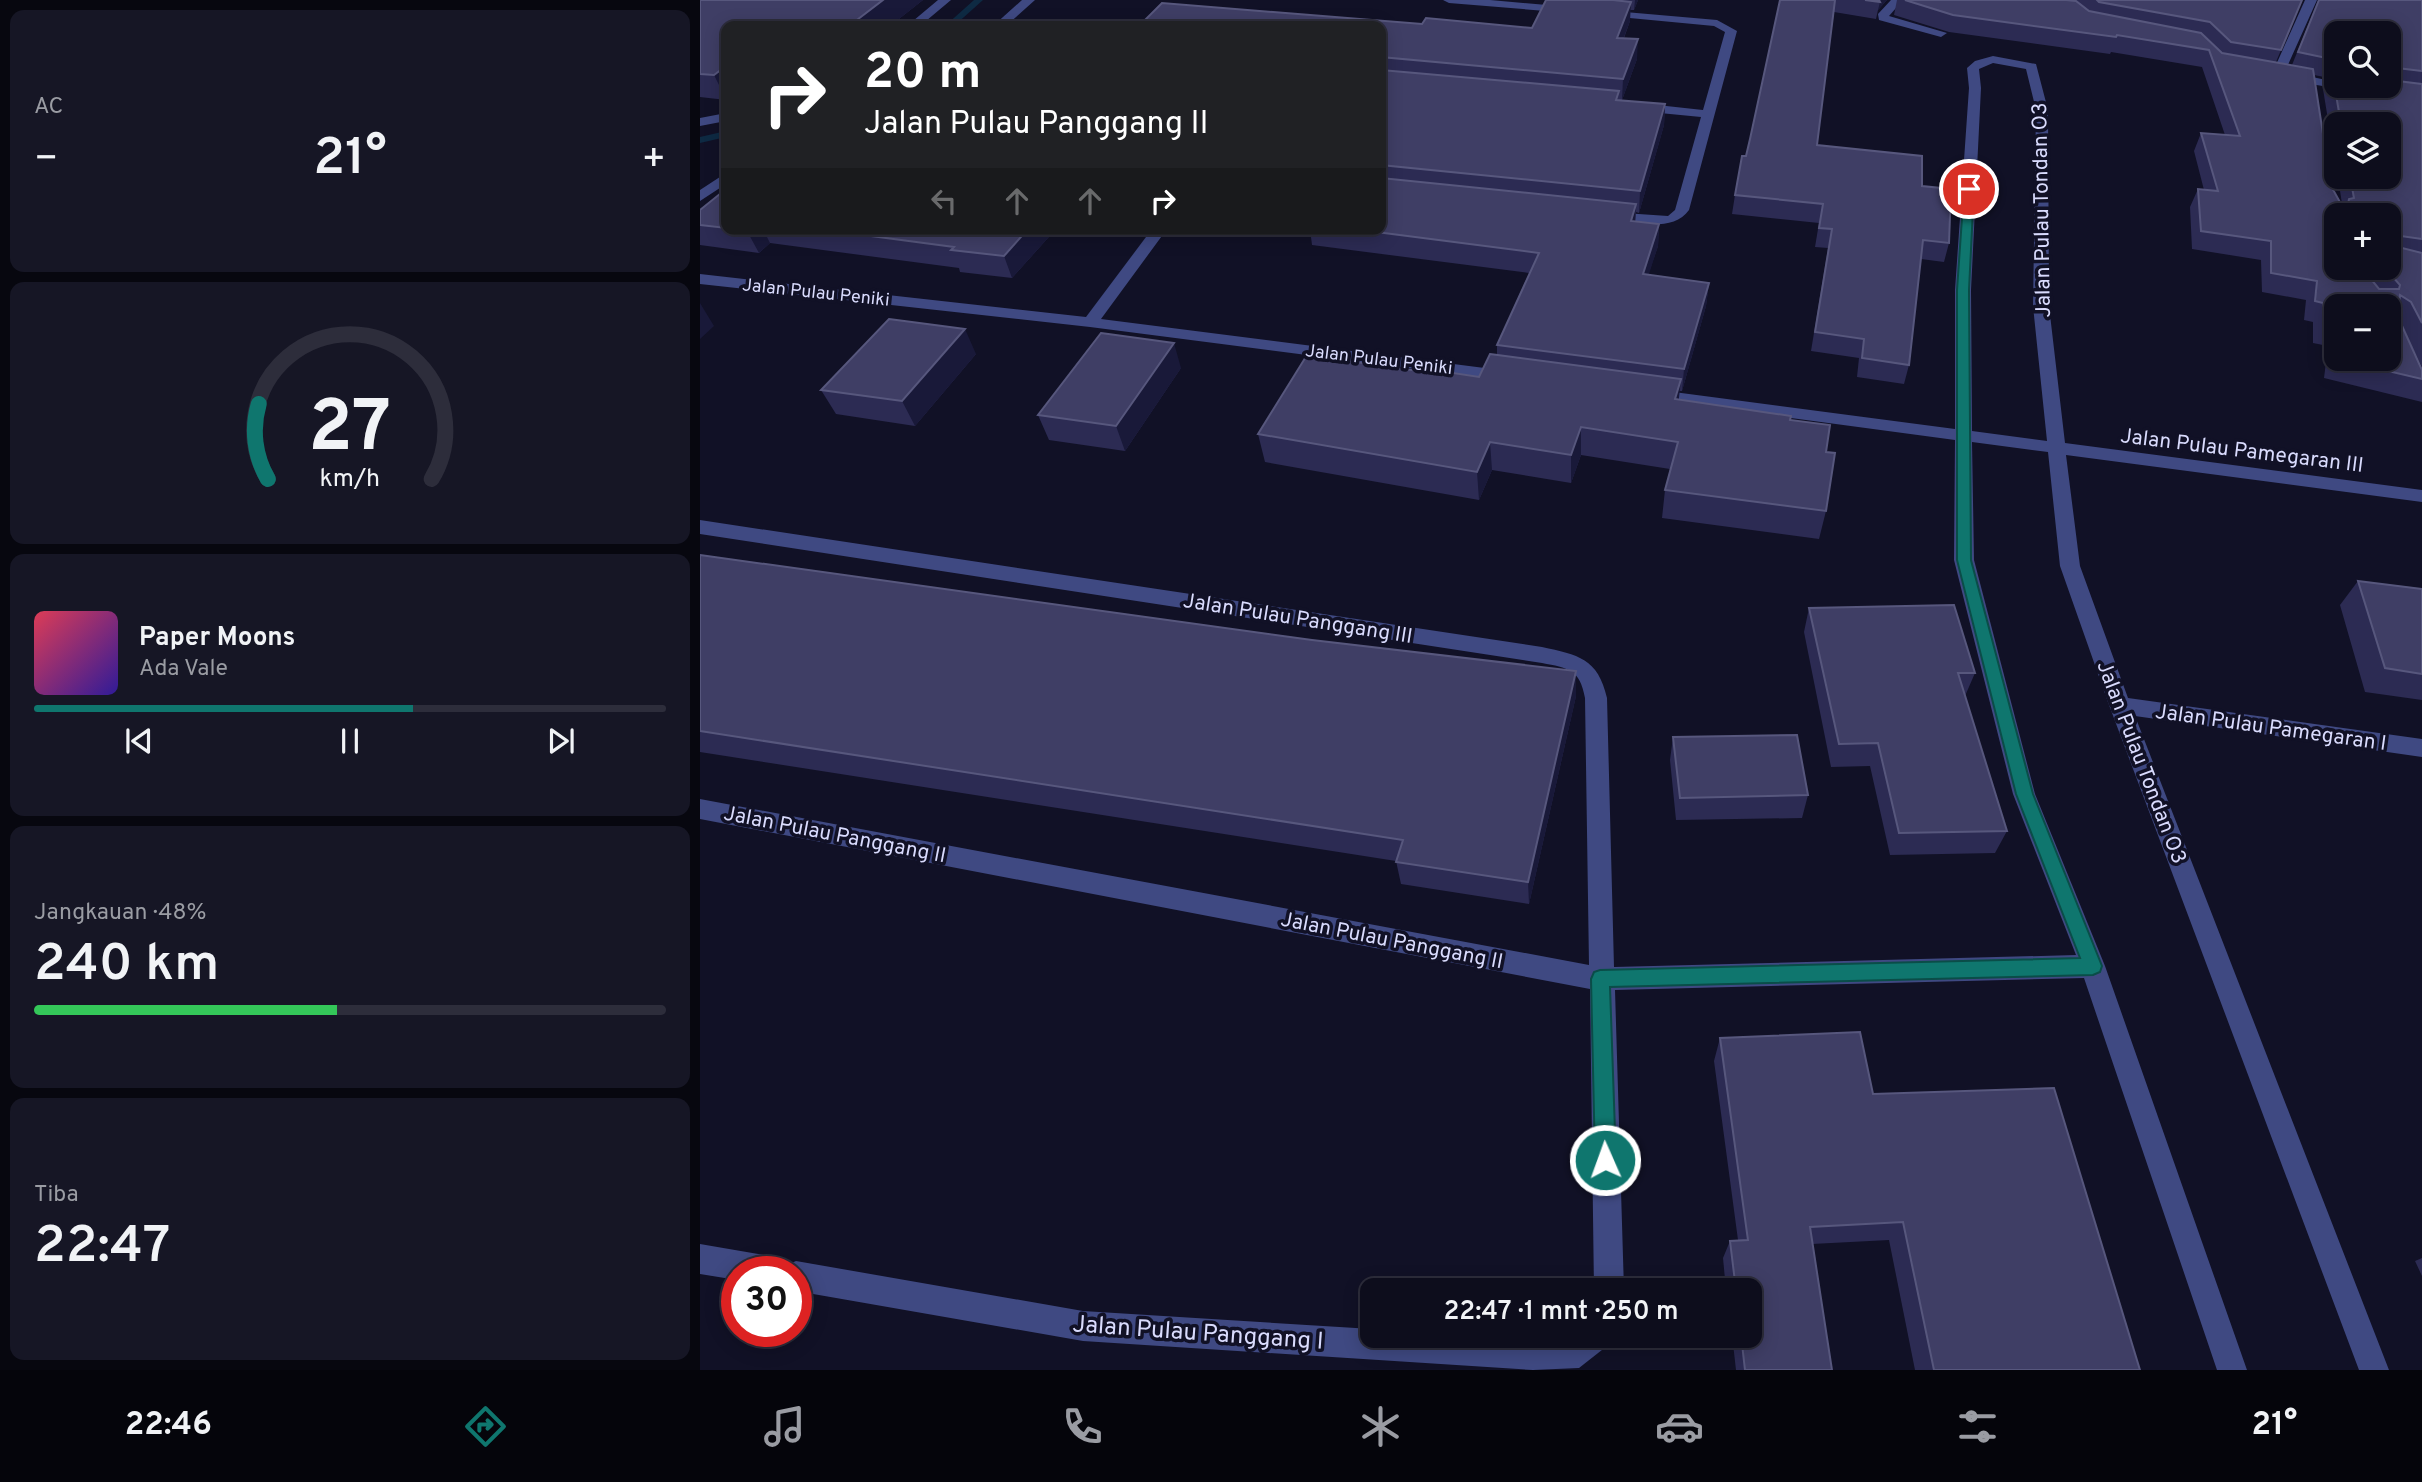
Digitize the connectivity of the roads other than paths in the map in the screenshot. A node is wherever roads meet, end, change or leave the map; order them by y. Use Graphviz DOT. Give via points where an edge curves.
graph roads {
  1 [pos="945,0"];
  2 [pos="1029,0"];
  3 [pos="1449,0"];
  4 [pos="1897,0"];
  5 [pos="2311,0"];
  6 [pos="919,21"];
  7 [pos="1005,21"];
  8 [pos="1941,33"];
  9 [pos="2324,88"];
  10 [pos="1625,106"];
  11 [pos="1706,114"];
  12 [pos="721,118"];
  13 [pos="700,122"];
  14 [pos="721,181"];
  15 [pos="700,197"];
  16 [pos="1587,214"];
  17 [pos="1155,235"];
  18 [pos="700,279"];
  19 [pos="1090,322"];
  20 [pos="1527,378"];
  21 [pos="1638,393"];
  22 [pos="1966,437"];
  23 [pos="2056,449"];
  24 [pos="2422,496"];
  25 [pos="700,527"];
  26 [pos="2120,705"];
  27 [pos="2422,748"];
  28 [pos="700,809"];
  29 [pos="2093,966"];
  30 [pos="1600,979"];
  31 [pos="700,1259"];
  32 [pos="721,1263"];
  33 [pos="1609,1278"];
  34 [pos="812,1279"];
  35 [pos="1360,1344"];
  36 [pos="1427,1348"];
  37 [pos="1579,1348"];
  38 [pos="2232,1370"];
  39 [pos="2374,1370"];
  1 -- 6 [label="street"];
  2 -- 7 [label="street"];
  3 -- 11 [label="street" via="1725,26 1731,31"];
  4 -- 8 [label="street" via="1883,18"];
  5 -- 9 [label="street" via="2276,74 2314,89"];
  10 -- 11 [label="street"];
  11 -- 16 [label="street" via="1682,210 1676,218"];
  12 -- 13 [label="street"];
  14 -- 15 [label="street"];
  17 -- 19 [label="street"];
  18 -- 19 [label="street, Jalan Pulau Peniki"];
  19 -- 20 [label="street, Jalan Pulau Peniki"];
  21 -- 22 [label="street"];
  22 -- 23 [label="street"];
  22 -- 23 [label="street, Jalan Pulau Tondan O3" via="1963,290 1973,68 1991,60 2032,67 2037,77 2042,110 2041,306"];
  22 -- 29 [label="street, Jalan Pulau Tondan O3" via="1964,560 2025,794"];
  23 -- 24 [label="street, Jalan Pulau Pamegaran III"];
  23 -- 26 [label="street, Jalan Pulau Tondan O3" via="2070,566"];
  25 -- 30 [label="street, Jalan Pulau Panggang III" via="1578,663 1593,678 1595,698"];
  26 -- 27 [label="street, Jalan Pulau Pamegaran I"];
  26 -- 39 [label="street, Jalan Pulau Tondan O3"];
  28 -- 30 [label="street, Jalan Pulau Panggang II"];
  29 -- 30 [label="street, Jalan Pulau Panggang II"];
  29 -- 38 [label="street, Jalan Pulau Tondan O3"];
  30 -- 33 [label="street"];
  31 -- 32 [label="street"];
  34 -- 35 [label="street, Jalan Pulau Panggang I" via="1083,1326"];
  36 -- 37 [label="street, Jalan Pulau Panggang I" via="1568,1357"];
}
